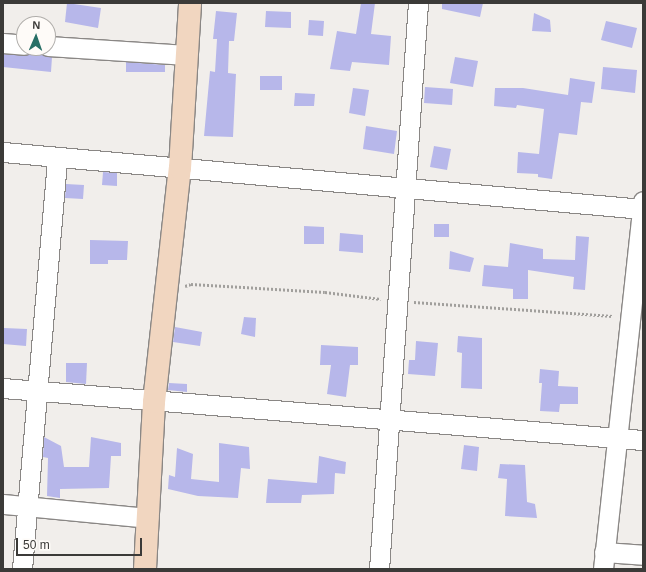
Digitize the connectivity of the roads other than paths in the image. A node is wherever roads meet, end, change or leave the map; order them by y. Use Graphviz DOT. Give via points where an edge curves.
graph roads {
  1 [pos="190,3"];
  2 [pos="418,3"];
  3 [pos="3,44"];
  4 [pos="16,45"];
  5 [pos="56,47"];
  6 [pos="187,55"];
  7 [pos="3,152"];
  8 [pos="56,157"];
  9 [pos="180,168"];
  10 [pos="404,188"];
  11 [pos="643,206"];
  12 [pos="3,388"];
  13 [pos="36,391"];
  14 [pos="154,402"];
  15 [pos="391,420"];
  16 [pos="616,439"];
  17 [pos="643,440"];
  18 [pos="3,504"];
  19 [pos="27,506"];
  20 [pos="148,518"];
  21 [pos="643,555"];
  22 [pos="603,560"];
  23 [pos="22,569"];
  24 [pos="145,569"];
  25 [pos="379,569"];
  1 -- 6 [label="street"];
  2 -- 10 [label="street"];
  3 -- 4 [label="street"];
  5 -- 6 [label="street"];
  6 -- 9 [label="street"];
  7 -- 8 [label="street"];
  8 -- 9 [label="street"];
  8 -- 13 [label="street"];
  9 -- 10 [label="street"];
  9 -- 14 [label="street"];
  10 -- 11 [label="street"];
  10 -- 15 [label="street"];
  11 -- 16 [label="street"];
  12 -- 13 [label="street"];
  13 -- 14 [label="street"];
  13 -- 19 [label="street"];
  14 -- 15 [label="street"];
  14 -- 20 [label="street"];
  15 -- 16 [label="street"];
  15 -- 25 [label="street"];
  16 -- 17 [label="street"];
  16 -- 22 [label="street"];
  18 -- 19 [label="street"];
  19 -- 20 [label="street"];
  19 -- 23 [label="street"];
  20 -- 24 [label="street"];
  21 -- 22 [label="street"];
}
